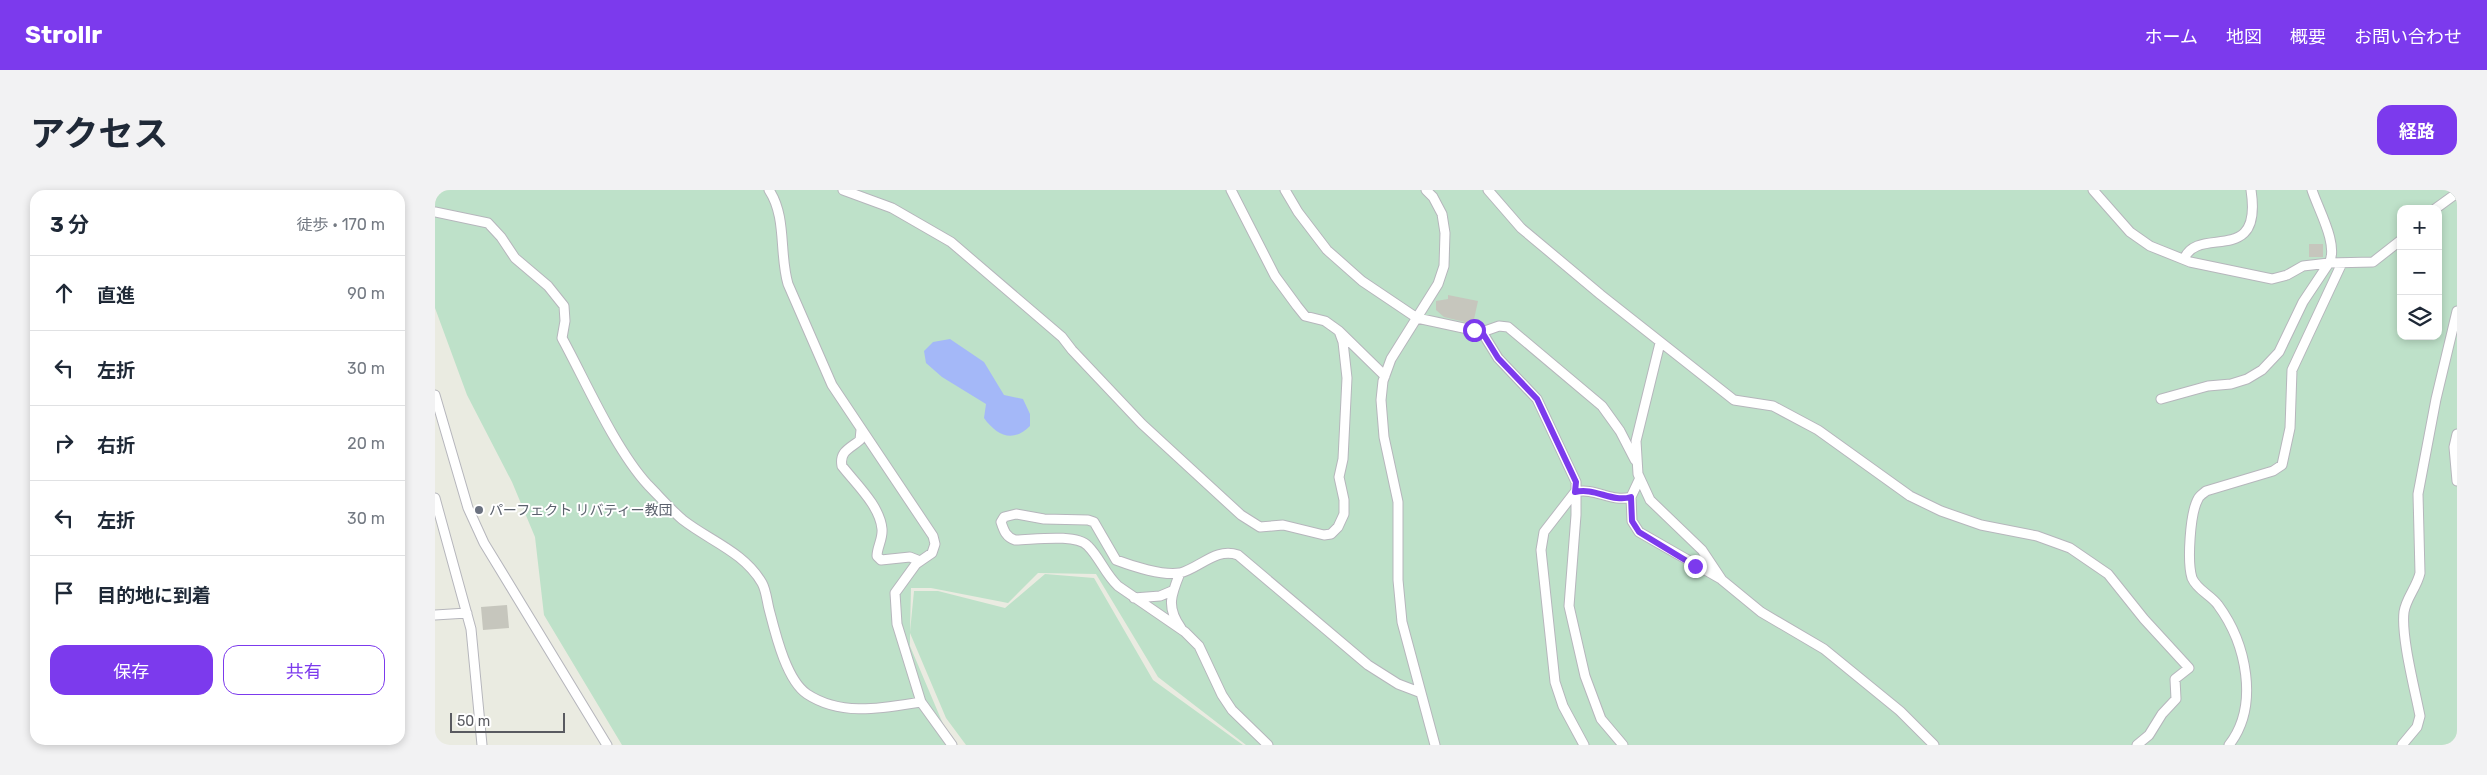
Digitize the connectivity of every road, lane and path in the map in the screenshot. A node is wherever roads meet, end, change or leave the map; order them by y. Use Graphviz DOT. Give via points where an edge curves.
graph roads {
  1 [pos="769,190"];
  2 [pos="843,190"];
  3 [pos="1231,190"];
  4 [pos="1285,190"];
  5 [pos="1426,190"];
  6 [pos="1487,190"];
  7 [pos="2093,190"];
  8 [pos="2251,190"];
  9 [pos="2312,190"];
  10 [pos="2457,193"];
  11 [pos="2440,205"];
  12 [pos="435,212"];
  13 [pos="2397,243"];
  14 [pos="2184,259"];
  15 [pos="2329,263"];
  16 [pos="2343,263"];
  17 [pos="2457,312"];
  18 [pos="1417,318"];
  19 [pos="1339,331"];
  20 [pos="1482,332"];
  21 [pos="1660,342"];
  22 [pos="1385,376"];
  23 [pos="435,395"];
  24 [pos="2161,399"];
  25 [pos="861,430"];
  26 [pos="2457,434"];
  27 [pos="1635,460"];
  28 [pos="1639,480"];
  29 [pos="2457,481"];
  30 [pos="1575,492"];
  31 [pos="1631,497"];
  32 [pos="435,498"];
  33 [pos="920,561"];
  34 [pos="1180,573"];
  35 [pos="1722,580"];
  36 [pos="1173,591"];
  37 [pos="1134,598"];
  38 [pos="467,613"];
  39 [pos="435,616"];
  40 [pos="1183,630"];
  41 [pos="1419,692"];
  42 [pos="921,702"];
  43 [pos="482,745"];
  44 [pos="607,745"];
  45 [pos="952,745"];
  46 [pos="1268,745"];
  47 [pos="1435,745"];
  48 [pos="1584,745"];
  49 [pos="1623,745"];
  50 [pos="1933,745"];
  51 [pos="2137,745"];
  52 [pos="2229,745"];
  53 [pos="2402,745"];
  1 -- 25 [label="lane" via="780,215 783,270 787,284 832,385"];
  2 -- 19 [label="lane" via="892,208 951,242 1062,337 1142,424 1241,516 1260,527 1283,526 1331,534 1344,514 1339,477 1347,378"];
  3 -- 19 [label="lane" via="1275,276 1297,306 1305,316 1325,322"];
  4 -- 18 [label="lane" via="1327,250 1362,281"];
  5 -- 18 [label="lane" via="1433,196 1441,214 1445,233 1444,266 1438,284"];
  6 -- 21 [label="lane" via="1521,228"];
  7 -- 14 [label="lane" via="2130,232 2150,246"];
  8 -- 14 [label="lane" via="2249,227 2228,242 2200,244 2191,248"];
  9 -- 15 [label="lane" via="2332,245 2333,255"];
  10 -- 11 [label="lane"];
  12 -- 42 [label="lane" via="488,223 515,258 548,286 564,306 562,338 620,445 647,483 683,520 750,567 763,585 777,640 789,670 805,693 828,705 849,709"];
  13 -- 16 [label="lane" via="2373,262"];
  14 -- 15 [label="lane" via="2272,279 2303,266"];
  15 -- 16 [label="lane"];
  15 -- 24 [label="lane" via="2303,302 2279,352 2262,370 2247,380 2208,386"];
  16 -- 52 [label="lane" via="2292,370 2290,428 2282,465 2273,471 2206,491 2198,498 2195,510 2189,554 2193,580 2230,621 2244,662 2245,707"];
  17 -- 53 [label="lane" via="2418,494 2420,573 2418,584 2407,603 2404,621 2420,716 2417,727"];
  18 -- 20 [label="lane"];
  18 -- 22 [label="lane" via="1391,358"];
  19 -- 22 [label="lane"];
  20 -- 27 [label="lane" via="1499,326 1508,327 1585,391 1612,418"];
  20 -- 30 [label="lane" via="1498,358 1537,399 1576,482"];
  21 -- 27 [label="lane" via="1636,441"];
  21 -- 51 [label="lane" via="1733,400 1773,406 1818,430 1910,496 1981,525 2037,536 2070,548 2108,574 2189,668 2175,679 2176,699 2171,707"];
  22 -- 41 [label="lane" via="1381,400 1384,437 1398,502 1401,622"];
  23 -- 44 [label="lane" via="465,500 484,543"];
  25 -- 33 [label="lane" via="933,536 932,553"];
  25 -- 33 [label="lane" via="860,440 847,449 841,460 842,466 878,515 882,537 877,556 881,560 910,557"];
  26 -- 29 [label="lane" via="2454,447"];
  27 -- 28 [label="lane"];
  28 -- 31 [label="lane"];
  28 -- 35 [label="lane" via="1650,500 1703,550"];
  30 -- 31 [label="lane" via="1589,490 1610,497"];
  30 -- 48 [label="lane" via="1544,532 1541,550 1555,682 1563,706"];
  30 -- 49 [label="lane" via="1569,606 1585,676 1601,719"];
  31 -- 35 [label="lane" via="1632,521 1639,532"];
  32 -- 38 [label="lane"];
  33 -- 42 [label="lane" via="895,593 897,624"];
  34 -- 36 [label="lane"];
  34 -- 37 [label="lane" via="1133,567 1116,560 1099,527 1088,520 1044,519 1016,514 1004,517 1001,522 1008,537 1015,540 1065,539 1087,545 1108,578"];
  34 -- 41 [label="lane" via="1218,555 1229,552 1238,555 1368,665 1398,684"];
  35 -- 50 [label="lane" via="1761,612 1824,649 1900,710"];
  36 -- 37 [label="lane" via="1160,596"];
  36 -- 40 [label="lane" via="1171,607"];
  37 -- 40 [label="lane"];
  38 -- 39 [label="lane"];
  38 -- 43 [label="lane"];
  40 -- 46 [label="lane" via="1199,646 1232,710"];
  41 -- 47 [label="lane"];
  42 -- 45 [label="lane"];
}
